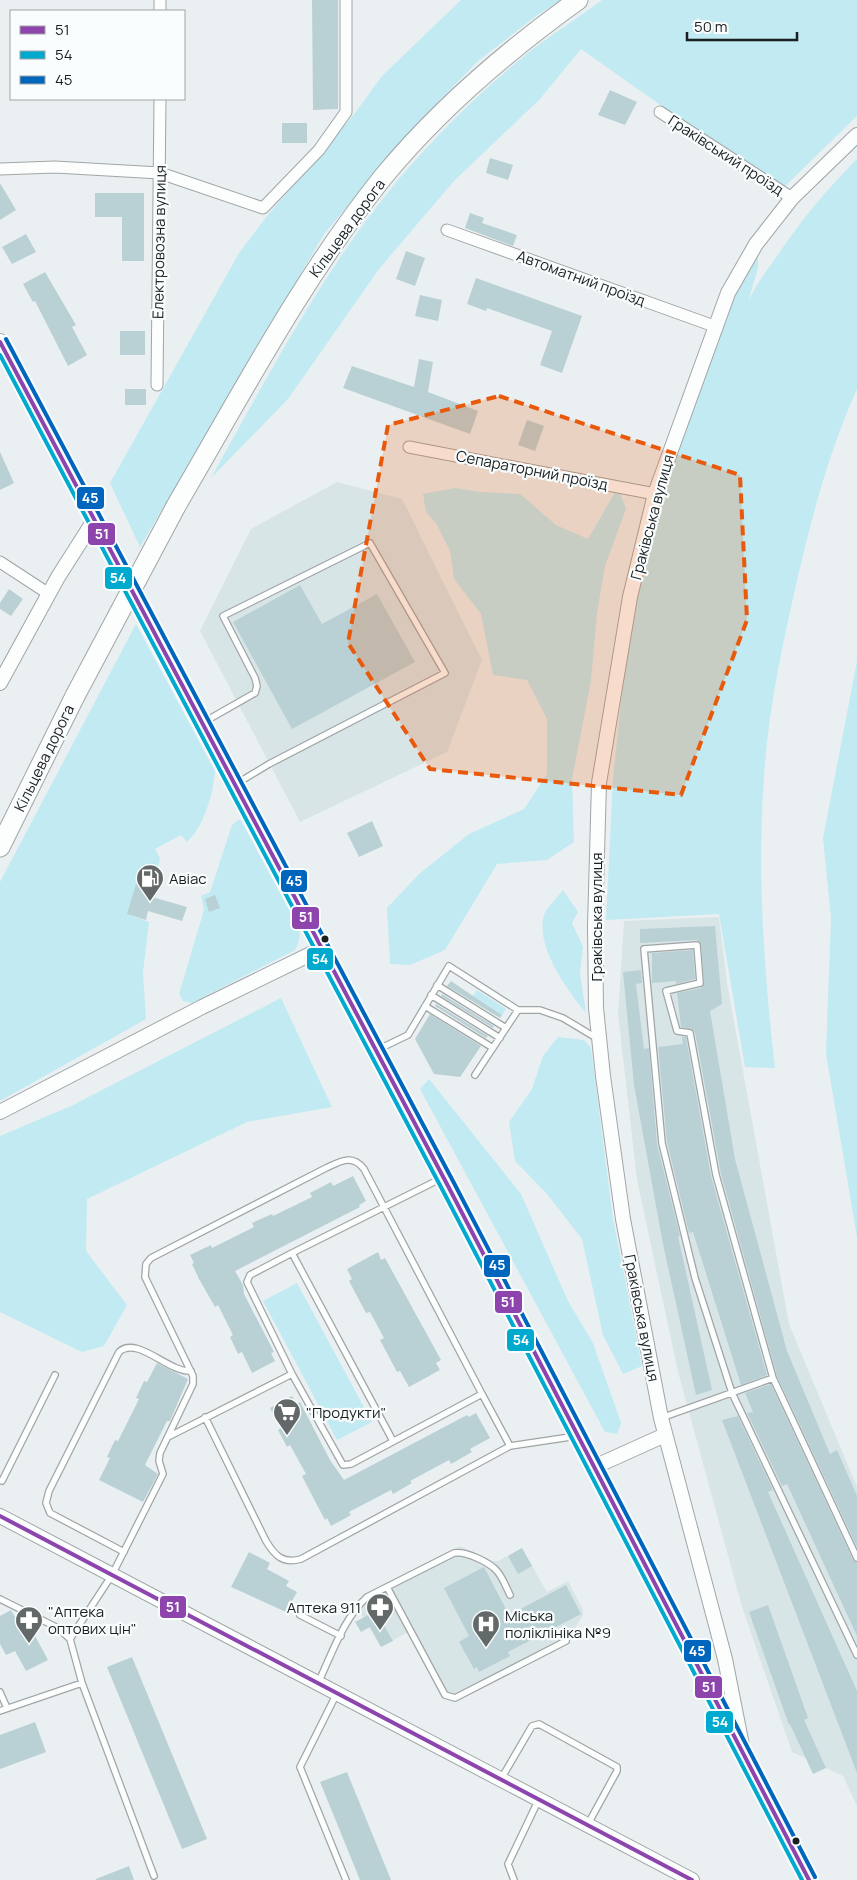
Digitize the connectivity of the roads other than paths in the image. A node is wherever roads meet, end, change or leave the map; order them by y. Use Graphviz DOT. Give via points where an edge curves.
graph roads {
  1 [pos="346,0"];
  2 [pos="578,0"];
  3 [pos="160,100"];
  4 [pos="660,112"];
  5 [pos="857,134"];
  6 [pos="0,169"];
  7 [pos="160,173"];
  8 [pos="792,198"];
  9 [pos="447,230"];
  10 [pos="714,326"];
  11 [pos="0,342"];
  12 [pos="157,385"];
  13 [pos="409,447"];
  14 [pos="655,494"];
  15 [pos="94,522"];
  16 [pos="0,562"];
  17 [pos="48,594"];
  18 [pos="0,683"];
  19 [pos="201,723"];
  20 [pos="234,785"];
  21 [pos="0,847"];
  22 [pos="321,949"];
  23 [pos="437,985"];
  24 [pos="431,995"];
  25 [pos="424,1006"];
  26 [pos="518,1010"];
  27 [pos="506,1028"];
  28 [pos="500,1038"];
  29 [pos="598,1039"];
  30 [pos="493,1048"];
  31 [pos="376,1051"];
  32 [pos="475,1076"];
  33 [pos="0,1112"];
  34 [pos="443,1178"];
  35 [pos="292,1253"];
  36 [pos="191,1371"];
  37 [pos="292,1374"];
  38 [pos="55,1375"];
  39 [pos="773,1378"];
  40 [pos="732,1393"];
  41 [pos="482,1394"];
  42 [pos="205,1416"];
  43 [pos="661,1418"];
  44 [pos="665,1435"];
  45 [pos="578,1436"];
  46 [pos="168,1437"];
  47 [pos="393,1441"];
  48 [pos="510,1446"];
  49 [pos="594,1467"];
  50 [pos="1,1481"];
  51 [pos="0,1516"];
  52 [pos="124,1552"];
  53 [pos="857,1558"];
  54 [pos="112,1575"];
  55 [pos="387,1587"];
  56 [pos="510,1595"];
  57 [pos="0,1599"];
  58 [pos="300,1615"];
  59 [pos="341,1636"];
  60 [pos="70,1639"];
  61 [pos="566,1641"];
  62 [pos="857,1655"];
  63 [pos="82,1683"];
  64 [pos="318,1683"];
  65 [pos="0,1692"];
  66 [pos="336,1693"];
  67 [pos="7,1708"];
  68 [pos="0,1711"];
  69 [pos="743,1749"];
  70 [pos="501,1779"];
  71 [pos="539,1799"];
  72 [pos="588,1825"];
  73 [pos="154,1876"];
  74 [pos="346,1880"];
  75 [pos="514,1880"];
  76 [pos="692,1880"];
  77 [pos="809,1880"];
  1 -- 7 [label="street" via="346,112 319,150 263,208"];
  2 -- 21 [label="highway, Кільцева дорога, bridge" via="530,35 430,124 384,176 326,255 176,506 75,696"];
  3 -- 7 [label="street, Електровозна вулиця"];
  4 -- 8 [label="street, Граківський проїзд"];
  5 -- 8 [label="street, Граківська вулиця"];
  6 -- 7 [label="street"];
  7 -- 12 [label="street, Електровозна вулиця"];
  8 -- 10 [label="street, Граківська вулиця" via="756,244 728,292"];
  9 -- 10 [label="street, Автоматний проїзд"];
  10 -- 14 [label="street, Граківська вулиця"];
  11 -- 15 [label="main road"];
  13 -- 14 [label="street, Сепараторний проїзд"];
  14 -- 29 [label="street, Граківська вулиця" via="630,597 599,783 595,926"];
  15 -- 17 [label="street"];
  15 -- 19 [label="main road"];
  16 -- 17 [label="street"];
  17 -- 18 [label="street"];
  19 -- 20 [label="main road"];
  19 -- 20 [label="lane" via="255,693 257,686 223,616 370,543 445,673"];
  20 -- 22 [label="main road"];
  22 -- 31 [label="main road"];
  22 -- 33 [label="street"];
  23 -- 24 [label="lane"];
  23 -- 26 [label="lane" via="449,966"];
  23 -- 27 [label="lane"];
  24 -- 25 [label="lane"];
  24 -- 28 [label="lane"];
  25 -- 30 [label="lane"];
  25 -- 31 [label="lane" via="408,1035"];
  26 -- 27 [label="lane"];
  26 -- 29 [label="lane" via="540,1010 563,1018"];
  27 -- 28 [label="lane"];
  28 -- 30 [label="lane"];
  29 -- 43 [label="street, Граківська вулиця" via="623,1219"];
  30 -- 32 [label="lane"];
  31 -- 34 [label="main road"];
  34 -- 35 [label="lane"];
  34 -- 45 [label="main road"];
  35 -- 37 [label="lane" via="250,1275 247,1282"];
  35 -- 47 [label="lane"];
  36 -- 41 [label="lane" via="145,1277 146,1264 151,1258 350,1159 364,1169"];
  36 -- 46 [label="lane" via="193,1388"];
  36 -- 52 [label="lane" via="180,1370 132,1346 122,1348 48,1491 46,1503 50,1513"];
  37 -- 42 [label="lane"];
  37 -- 47 [label="lane" via="343,1465"];
  38 -- 50 [label="lane"];
  39 -- 40 [label="lane"];
  39 -- 40 [label="lane" via="716,1175 690,1033 676,1030 666,992 700,983 697,944 644,949 662,1143 695,1278"];
  39 -- 53 [label="lane"];
  40 -- 43 [label="lane"];
  40 -- 62 [label="lane"];
  41 -- 47 [label="lane"];
  41 -- 48 [label="lane"];
  42 -- 46 [label="lane"];
  42 -- 48 [label="lane" via="266,1541 277,1556 286,1561 301,1559"];
  43 -- 44 [label="street, Граківська вулиця"];
  44 -- 49 [label="street"];
  44 -- 69 [label="street, Граківська вулиця" via="725,1659"];
  45 -- 48 [label="lane"];
  45 -- 49 [label="main road"];
  46 -- 52 [label="lane" via="159,1458 163,1474"];
  49 -- 69 [label="main road"];
  51 -- 54 [label="street"];
  52 -- 54 [label="lane"];
  54 -- 60 [label="lane"];
  54 -- 64 [label="street"];
  55 -- 56 [label="lane" via="459,1552 492,1566"];
  55 -- 59 [label="lane" via="361,1603 348,1619"];
  55 -- 61 [label="lane" via="445,1694 450,1697 455,1698"];
  57 -- 60 [label="lane" via="58,1628"];
  58 -- 59 [label="lane"];
  59 -- 64 [label="lane"];
  60 -- 63 [label="lane"];
  63 -- 67 [label="lane"];
  63 -- 73 [label="lane"];
  64 -- 66 [label="street"];
  65 -- 67 [label="lane"];
  66 -- 70 [label="street"];
  66 -- 74 [label="lane" via="300,1767"];
  67 -- 68 [label="lane"];
  69 -- 77 [label="main road"];
  70 -- 71 [label="street"];
  70 -- 72 [label="lane" via="532,1726 539,1724 617,1767"];
  71 -- 72 [label="street"];
  71 -- 75 [label="lane" via="508,1864"];
  72 -- 76 [label="street"];
}
